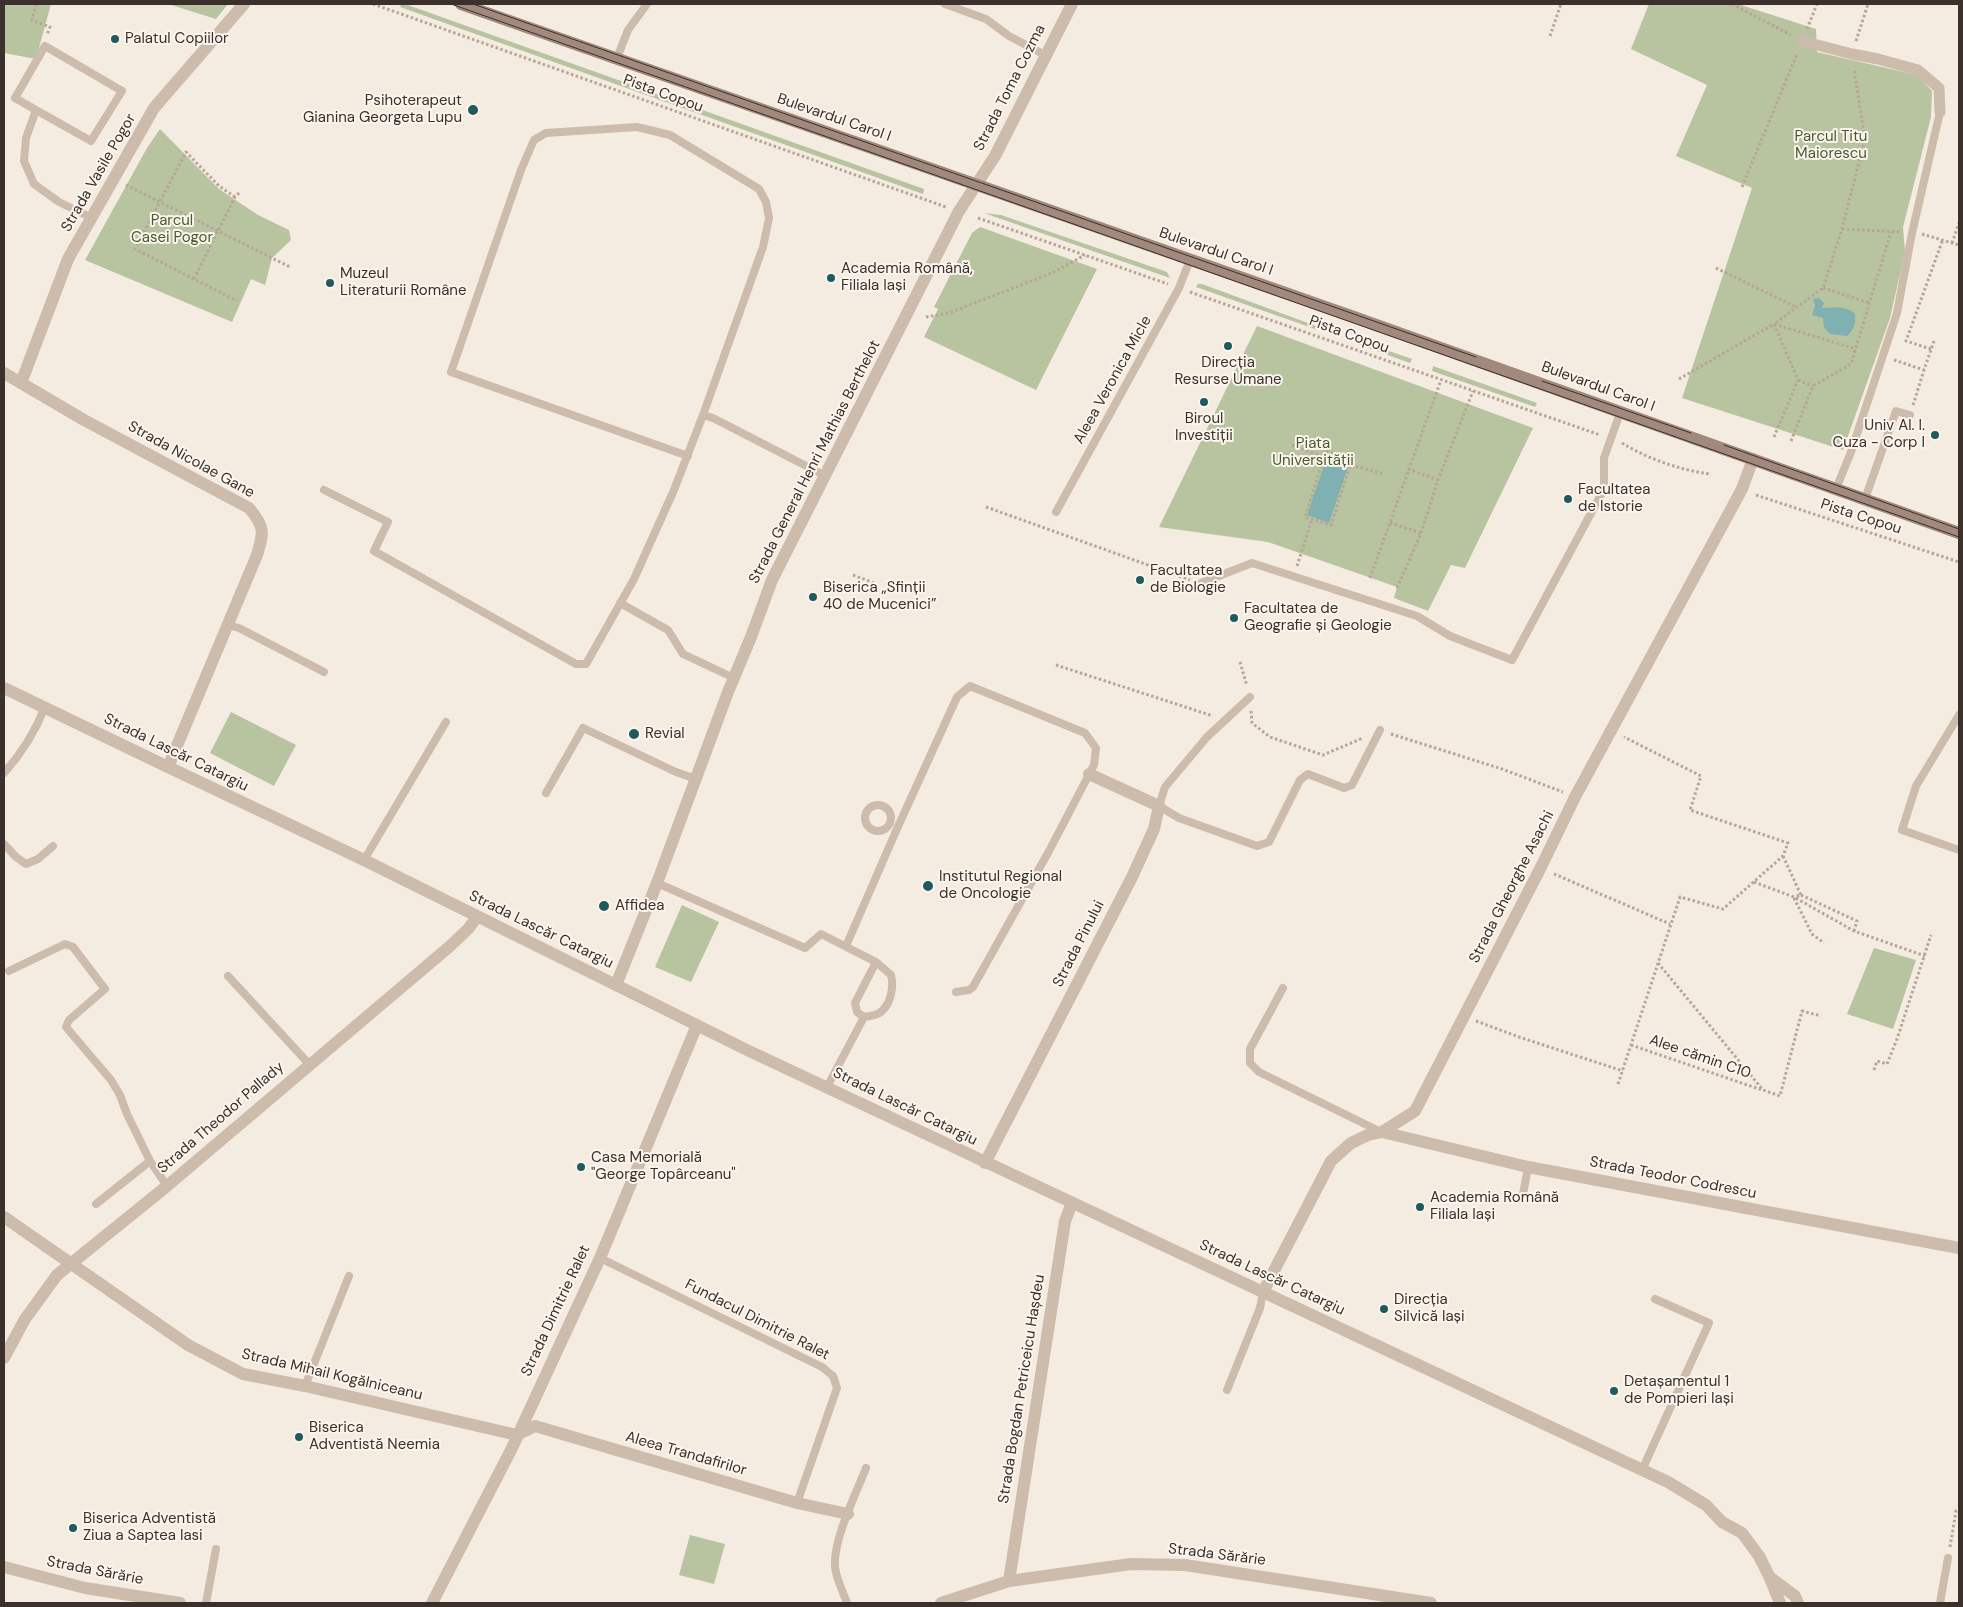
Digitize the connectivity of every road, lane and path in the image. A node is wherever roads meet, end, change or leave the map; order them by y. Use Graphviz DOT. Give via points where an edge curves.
graph roads {
  1 [pos="35,4"];
  2 [pos="244,4"];
  3 [pos="373,4"];
  4 [pos="461,4"];
  5 [pos="647,4"];
  6 [pos="945,4"];
  7 [pos="1072,4"];
  8 [pos="1561,4"];
  9 [pos="1732,4"];
  10 [pos="1816,4"];
  11 [pos="1868,4"];
  12 [pos="1550,36"];
  13 [pos="1802,41"];
  14 [pos="44,46"];
  15 [pos="1852,54"];
  16 [pos="1045,55"];
  17 [pos="617,58"];
  18 [pos="36,110"];
  19 [pos="1940,112"];
  20 [pos="114,179"];
  21 [pos="976,185"];
  22 [pos="1742,187"];
  23 [pos="240,192"];
  24 [pos="235,198"];
  25 [pos="160,202"];
  26 [pos="946,207"];
  27 [pos="92,218"];
  28 [pos="978,218"];
  29 [pos="1959,223"];
  30 [pos="1842,229"];
  31 [pos="218,232"];
  32 [pos="1891,232"];
  33 [pos="1912,233"];
  34 [pos="1928,235"];
  35 [pos="1943,239"];
  36 [pos="1952,243"];
  37 [pos="1959,245"];
  38 [pos="1086,254"];
  39 [pos="1190,260"];
  40 [pos="290,267"];
  41 [pos="1716,268"];
  42 [pos="194,279"];
  43 [pos="1179,288"];
  44 [pos="1823,288"];
  45 [pos="237,301"];
  46 [pos="1870,303"];
  47 [pos="1796,307"];
  48 [pos="926,317"];
  49 [pos="1774,324"];
  50 [pos="1934,342"];
  51 [pos="1856,348"];
  52 [pos="1931,349"];
  53 [pos="1896,360"];
  54 [pos="1924,370"];
  55 [pos="4,373"];
  56 [pos="1679,379"];
  57 [pos="1441,380"];
  58 [pos="1798,380"];
  59 [pos="21,382"];
  60 [pos="1813,386"];
  61 [pos="1473,391"];
  62 [pos="1620,412"];
  63 [pos="704,415"];
  64 [pos="1910,415"];
  65 [pos="1774,437"];
  66 [pos="1610,439"];
  67 [pos="1791,441"];
  68 [pos="1292,445"];
  69 [pos="688,456"];
  70 [pos="1324,457"];
  71 [pos="1753,459"];
  72 [pos="1350,465"];
  73 [pos="1408,469"];
  74 [pos="1382,474"];
  75 [pos="1710,474"];
  76 [pos="824,477"];
  77 [pos="1438,480"];
  78 [pos="1836,489"];
  79 [pos="324,490"];
  80 [pos="1756,495"];
  81 [pos="1865,499"];
  82 [pos="986,507"];
  83 [pos="1056,512"];
  84 [pos="1312,519"];
  85 [pos="1390,523"];
  86 [pos="1421,533"];
  87 [pos="1959,533"];
  88 [pos="1959,562"];
  89 [pos="1294,575"];
  90 [pos="853,576"];
  91 [pos="1370,578"];
  92 [pos="1188,579"];
  93 [pos="874,582"];
  94 [pos="1201,583"];
  95 [pos="1397,588"];
  96 [pos="620,603"];
  97 [pos="228,625"];
  98 [pos="1056,665"];
  99 [pos="324,672"];
  100 [pos="734,678"];
  101 [pos="4,688"];
  102 [pos="1250,697"];
  103 [pos="46,708"];
  104 [pos="1959,715"];
  105 [pos="1225,720"];
  106 [pos="446,722"];
  107 [pos="1380,730"];
  108 [pos="1612,732"];
  109 [pos="168,768"];
  110 [pos="4,773"];
  111 [pos="1089,774"];
  112 [pos="696,779"];
  113 [pos="546,793"];
  114 [pos="1159,806"];
  115 [pos="888,826"];
  116 [pos="896,831"];
  117 [pos="4,844"];
  118 [pos="53,846"];
  119 [pos="1959,850"];
  120 [pos="1783,856"];
  121 [pos="364,860"];
  122 [pos="1540,869"];
  123 [pos="1754,882"];
  124 [pos="657,883"];
  125 [pos="1801,895"];
  126 [pos="1794,898"];
  127 [pos="477,917"];
  128 [pos="1670,924"];
  129 [pos="1854,930"];
  130 [pos="1931,935"];
  131 [pos="1824,942"];
  132 [pos="846,946"];
  133 [pos="1925,956"];
  134 [pos="876,962"];
  135 [pos="1658,963"];
  136 [pos="9,971"];
  137 [pos="228,976"];
  138 [pos="616,985"];
  139 [pos="1283,988"];
  140 [pos="956,992"];
  141 [pos="1463,1016"];
  142 [pos="1821,1016"];
  143 [pos="864,1017"];
  144 [pos="696,1025"];
  145 [pos="1631,1045"];
  146 [pos="308,1064"];
  147 [pos="1622,1070"];
  148 [pos="1874,1070"];
  149 [pos="1618,1084"];
  150 [pos="827,1087"];
  151 [pos="1763,1090"];
  152 [pos="1382,1132"];
  153 [pos="150,1161"];
  154 [pos="986,1163"];
  155 [pos="1528,1167"];
  156 [pos="167,1186"];
  157 [pos="1522,1200"];
  158 [pos="1072,1203"];
  159 [pos="96,1204"];
  160 [pos="4,1217"];
  161 [pos="1959,1248"];
  162 [pos="600,1258"];
  163 [pos="72,1263"];
  164 [pos="349,1276"];
  165 [pos="1264,1292"];
  166 [pos="1655,1298"];
  167 [pos="4,1358"];
  168 [pos="305,1386"];
  169 [pos="1228,1390"];
  170 [pos="517,1434"];
  171 [pos="866,1468"];
  172 [pos="1642,1470"];
  173 [pos="797,1503"];
  174 [pos="1959,1509"];
  175 [pos="848,1514"];
  176 [pos="216,1549"];
  177 [pos="1948,1558"];
  178 [pos="4,1568"];
  179 [pos="1770,1578"];
  180 [pos="1009,1581"];
  181 [pos="1798,1601"];
  182 [pos="180,1603"];
  183 [pos="206,1603"];
  184 [pos="432,1603"];
  185 [pos="847,1603"];
  186 [pos="941,1603"];
  187 [pos="1431,1603"];
  188 [pos="1780,1603"];
  189 [pos="1940,1603"];
  1 -- 14 [label="path" via="32,20 50,27"];
  2 -- 20 [label="street, Strada Vasile Pogor" via="154,108"];
  3 -- 26 [label="path, Pista Copou"];
  4 -- 17 [label="main road, Bulevardul Carol I"];
  5 -- 17 [label="lane" via="628,30"];
  6 -- 16 [label="lane" via="986,19 1009,36"];
  7 -- 16 [label="street, Strada Toma Cozma"];
  8 -- 12 [label="path"];
  9 -- 13 [label="path"];
  10 -- 13 [label="path"];
  11 -- 15 [label="path"];
  13 -- 15 [label="street"];
  13 -- 22 [label="path"];
  14 -- 18 [label="lane" via="16,98"];
  14 -- 18 [label="lane" via="122,92 91,141"];
  15 -- 19 [label="street" via="1918,70 1939,88"];
  15 -- 30 [label="path" via="1865,140"];
  16 -- 21 [label="street, Strada Toma Cozma" via="995,156"];
  17 -- 21 [label="main road, Bulevardul Carol I"];
  18 -- 27 [label="lane" via="26,138 24,161 34,184 59,202"];
  19 -- 33 [label="lane"];
  20 -- 25 [label="path"];
  20 -- 27 [label="street, Strada Vasile Pogor"];
  21 -- 39 [label="main road, Bulevardul Carol I"];
  21 -- 76 [label="street, Strada General Henri Mathias Berthelot" via="959,211"];
  23 -- 24 [label="path"];
  24 -- 25 [label="path" via="186,152"];
  24 -- 31 [label="path"];
  25 -- 31 [label="path"];
  25 -- 42 [label="path" via="135,249"];
  27 -- 59 [label="street, Strada Vasile Pogor" via="68,259"];
  28 -- 38 [label="path, Pista Copou"];
  29 -- 36 [label="path"];
  30 -- 32 [label="path"];
  30 -- 44 [label="path"];
  31 -- 40 [label="path"];
  31 -- 42 [label="path"];
  32 -- 33 [label="path"];
  32 -- 46 [label="path"];
  33 -- 78 [label="lane" via="1897,314"];
  34 -- 35 [label="path"];
  35 -- 36 [label="path"];
  35 -- 52 [label="path" via="1906,341"];
  36 -- 37 [label="path"];
  38 -- 43 [label="path, Pista Copou"];
  38 -- 48 [label="path" via="1052,273 950,313"];
  39 -- 43 [label="lane, Aleea Veronica Micle"];
  39 -- 62 [label="main road, Bulevardul Carol I"];
  41 -- 47 [label="path"];
  42 -- 45 [label="path"];
  43 -- 57 [label="path, Pista Copou"];
  43 -- 83 [label="lane, Aleea Veronica Micle"];
  44 -- 46 [label="path"];
  44 -- 47 [label="path"];
  46 -- 51 [label="path"];
  47 -- 49 [label="path"];
  49 -- 51 [label="path"];
  49 -- 56 [label="path"];
  49 -- 58 [label="path"];
  50 -- 52 [label="path"];
  51 -- 60 [label="path" via="1851,364"];
  52 -- 54 [label="path"];
  53 -- 54 [label="path"];
  54 -- 64 [label="path"];
  55 -- 59 [label="street, Strada Nicolae Gane"];
  57 -- 61 [label="path, Pista Copou"];
  57 -- 73 [label="path"];
  58 -- 60 [label="path"];
  58 -- 65 [label="path"];
  59 -- 97 [label="street, Strada Nicolae Gane" via="84,420 249,508 259,519 263,534 257,555"];
  60 -- 67 [label="path"];
  61 -- 66 [label="path, Pista Copou"];
  61 -- 77 [label="path"];
  62 -- 66 [label="lane"];
  62 -- 71 [label="main road, Bulevardul Carol I"];
  63 -- 69 [label="lane"];
  63 -- 69 [label="lane" via="763,247 769,218 766,202 758,189 670,135 637,127 546,133 534,140 451,372"];
  63 -- 76 [label="lane"];
  64 -- 81 [label="lane" via="1896,411"];
  66 -- 75 [label="path, Pista Copou" via="1682,469"];
  66 -- 89 [label="lane" via="1604,458 1604,489 1512,660 1450,636 1417,616"];
  68 -- 70 [label="path"];
  69 -- 96 [label="lane" via="638,571"];
  70 -- 72 [label="path" via="1326,451 1352,460"];
  70 -- 84 [label="path" via="1304,517"];
  71 -- 78 [label="main road, Bulevardul Carol I"];
  71 -- 108 [label="street, Strada Gheorghe Asachi" via="1742,489"];
  72 -- 74 [label="path"];
  72 -- 84 [label="path" via="1331,525"];
  73 -- 77 [label="path"];
  73 -- 85 [label="path"];
  76 -- 100 [label="street, Strada General Henri Mathias Berthelot" via="772,580"];
  77 -- 86 [label="path"];
  78 -- 81 [label="main road, Bulevardul Carol I"];
  79 -- 96 [label="lane" via="388,522 374,551 576,664 586,664"];
  80 -- 88 [label="path, Pista Copou"];
  81 -- 87 [label="main road, Bulevardul Carol I"];
  82 -- 92 [label="path"];
  84 -- 89 [label="path"];
  85 -- 86 [label="path"];
  85 -- 91 [label="path"];
  86 -- 95 [label="path"];
  89 -- 94 [label="lane" via="1252,563"];
  90 -- 93 [label="path"];
  96 -- 100 [label="lane" via="668,630 683,654"];
  97 -- 99 [label="lane"];
  97 -- 109 [label="street, Strada Nicolae Gane"];
  98 -- 105 [label="path"];
  100 -- 112 [label="street, Strada General Henri Mathias Berthelot"];
  101 -- 103 [label="street, Strada Lascăr Catargiu"];
  102 -- 105 [label="lane"];
  103 -- 109 [label="street, Strada Lascăr Catargiu"];
  103 -- 110 [label="lane" via="18,757"];
  104 -- 119 [label="lane" via="1916,786 1902,830"];
  105 -- 114 [label="lane" via="1165,787"];
  106 -- 121 [label="lane"];
  107 -- 114 [label="lane" via="1352,785 1344,788 1308,774 1300,780 1269,842 1257,846 1179,818"];
  108 -- 120 [label="path" via="1701,776 1690,810 1788,843"];
  108 -- 122 [label="street, Strada Gheorghe Asachi" via="1575,797"];
  109 -- 121 [label="street, Strada Lascăr Catargiu"];
  111 -- 114 [label="street"];
  111 -- 116 [label="lane" via="1096,748 1086,733 970,686 957,697"];
  111 -- 140 [label="lane" via="973,987"];
  112 -- 113 [label="lane" via="583,728"];
  112 -- 124 [label="street, Strada General Henri Mathias Berthelot"];
  114 -- 154 [label="street, Strada Pinului" via="1154,829 1132,877"];
  115 -- 116 [label="lane"];
  116 -- 132 [label="lane"];
  117 -- 118 [label="lane" via="26,864"];
  120 -- 123 [label="path"];
  120 -- 125 [label="path"];
  121 -- 127 [label="street, Strada Lascăr Catargiu"];
  122 -- 128 [label="path"];
  122 -- 141 [label="street, Strada Gheorghe Asachi"];
  123 -- 126 [label="path"];
  123 -- 128 [label="path" via="1723,909 1680,897"];
  124 -- 132 [label="lane" via="805,948 820,934"];
  124 -- 138 [label="street, Strada General Henri Mathias Berthelot"];
  125 -- 126 [label="path"];
  125 -- 129 [label="path" via="1857,921"];
  126 -- 129 [label="path"];
  126 -- 131 [label="path" via="1812,934"];
  127 -- 138 [label="street, Strada Lascăr Catargiu"];
  127 -- 146 [label="street, Strada Theodor Pallady" via="449,947"];
  128 -- 135 [label="path"];
  129 -- 133 [label="path"];
  130 -- 133 [label="path"];
  132 -- 134 [label="lane"];
  133 -- 148 [label="path" via="1887,1064 1877,1061"];
  134 -- 143 [label="lane" via="855,1003 857,1012"];
  134 -- 143 [label="lane" via="891,975 892,993 883,1010 874,1016"];
  135 -- 145 [label="path"];
  135 -- 151 [label="path"];
  136 -- 153 [label="lane" via="65,944 74,947 105,988 69,1020 66,1027 111,1080"];
  137 -- 146 [label="lane"];
  138 -- 144 [label="street, Strada Lascăr Catargiu"];
  139 -- 152 [label="lane" via="1250,1050 1250,1063 1259,1072"];
  141 -- 147 [label="path"];
  141 -- 152 [label="street, Strada Gheorghe Asachi" via="1415,1112"];
  142 -- 151 [label="path, Alee cămin C10" via="1802,1011 1780,1098"];
  143 -- 150 [label="lane"];
  144 -- 150 [label="street, Strada Lascăr Catargiu"];
  144 -- 162 [label="street, Strada Dimitrie Ralet"];
  145 -- 147 [label="path"];
  145 -- 151 [label="path, Alee cămin C10"];
  146 -- 156 [label="street, Strada Theodor Pallady"];
  147 -- 149 [label="path"];
  150 -- 154 [label="street, Strada Lascăr Catargiu"];
  152 -- 155 [label="street, Strada Teodor Codrescu"];
  152 -- 165 [label="street, Strada Gheorghe Asachi" via="1351,1143 1331,1161"];
  153 -- 156 [label="lane"];
  153 -- 159 [label="lane"];
  154 -- 158 [label="street, Strada Lascăr Catargiu"];
  155 -- 157 [label="lane"];
  155 -- 161 [label="street, Strada Teodor Codrescu"];
  156 -- 163 [label="street, Strada Theodor Pallady"];
  158 -- 165 [label="street, Strada Lascăr Catargiu"];
  158 -- 180 [label="street, Strada Bogdan Petriceicu Hașdeu" via="1065,1221"];
  160 -- 163 [label="street, Strada Mihail Kogălniceanu"];
  162 -- 170 [label="street, Strada Dimitrie Ralet"];
  162 -- 173 [label="lane, Fundacul Dimitrie Ralet" via="822,1367 833,1376 837,1388"];
  163 -- 167 [label="street, Strada Theodor Pallady" via="57,1275 25,1319"];
  163 -- 168 [label="street, Strada Mihail Kogălniceanu" via="215,1361 243,1374"];
  164 -- 168 [label="lane"];
  165 -- 169 [label="lane"];
  165 -- 172 [label="street, Strada Lascăr Catargiu"];
  166 -- 172 [label="lane" via="1709,1323"];
  168 -- 170 [label="street, Strada Mihail Kogălniceanu"];
  170 -- 173 [label="street, Aleea Trandafirilor" via="535,1426"];
  170 -- 184 [label="street, Strada Dimitrie Ralet"];
  171 -- 175 [label="lane"];
  172 -- 179 [label="street, Strada Lascăr Catargiu" via="1706,1505 1722,1522 1742,1533"];
  173 -- 175 [label="street, Aleea Trandafirilor"];
  174 -- 177 [label="path"];
  175 -- 185 [label="lane" via="838,1542 835,1568"];
  176 -- 183 [label="lane"];
  177 -- 189 [label="lane"];
  178 -- 182 [label="street, Strada Sărărie" via="85,1588"];
  179 -- 181 [label="street, Strada Lascăr Catargiu"];
  179 -- 188 [label="street, Strada Lascăr Catargiu"];
  180 -- 186 [label="street, Strada Sărărie"];
  180 -- 187 [label="street, Strada Sărărie" via="1131,1564 1185,1565"];
}
